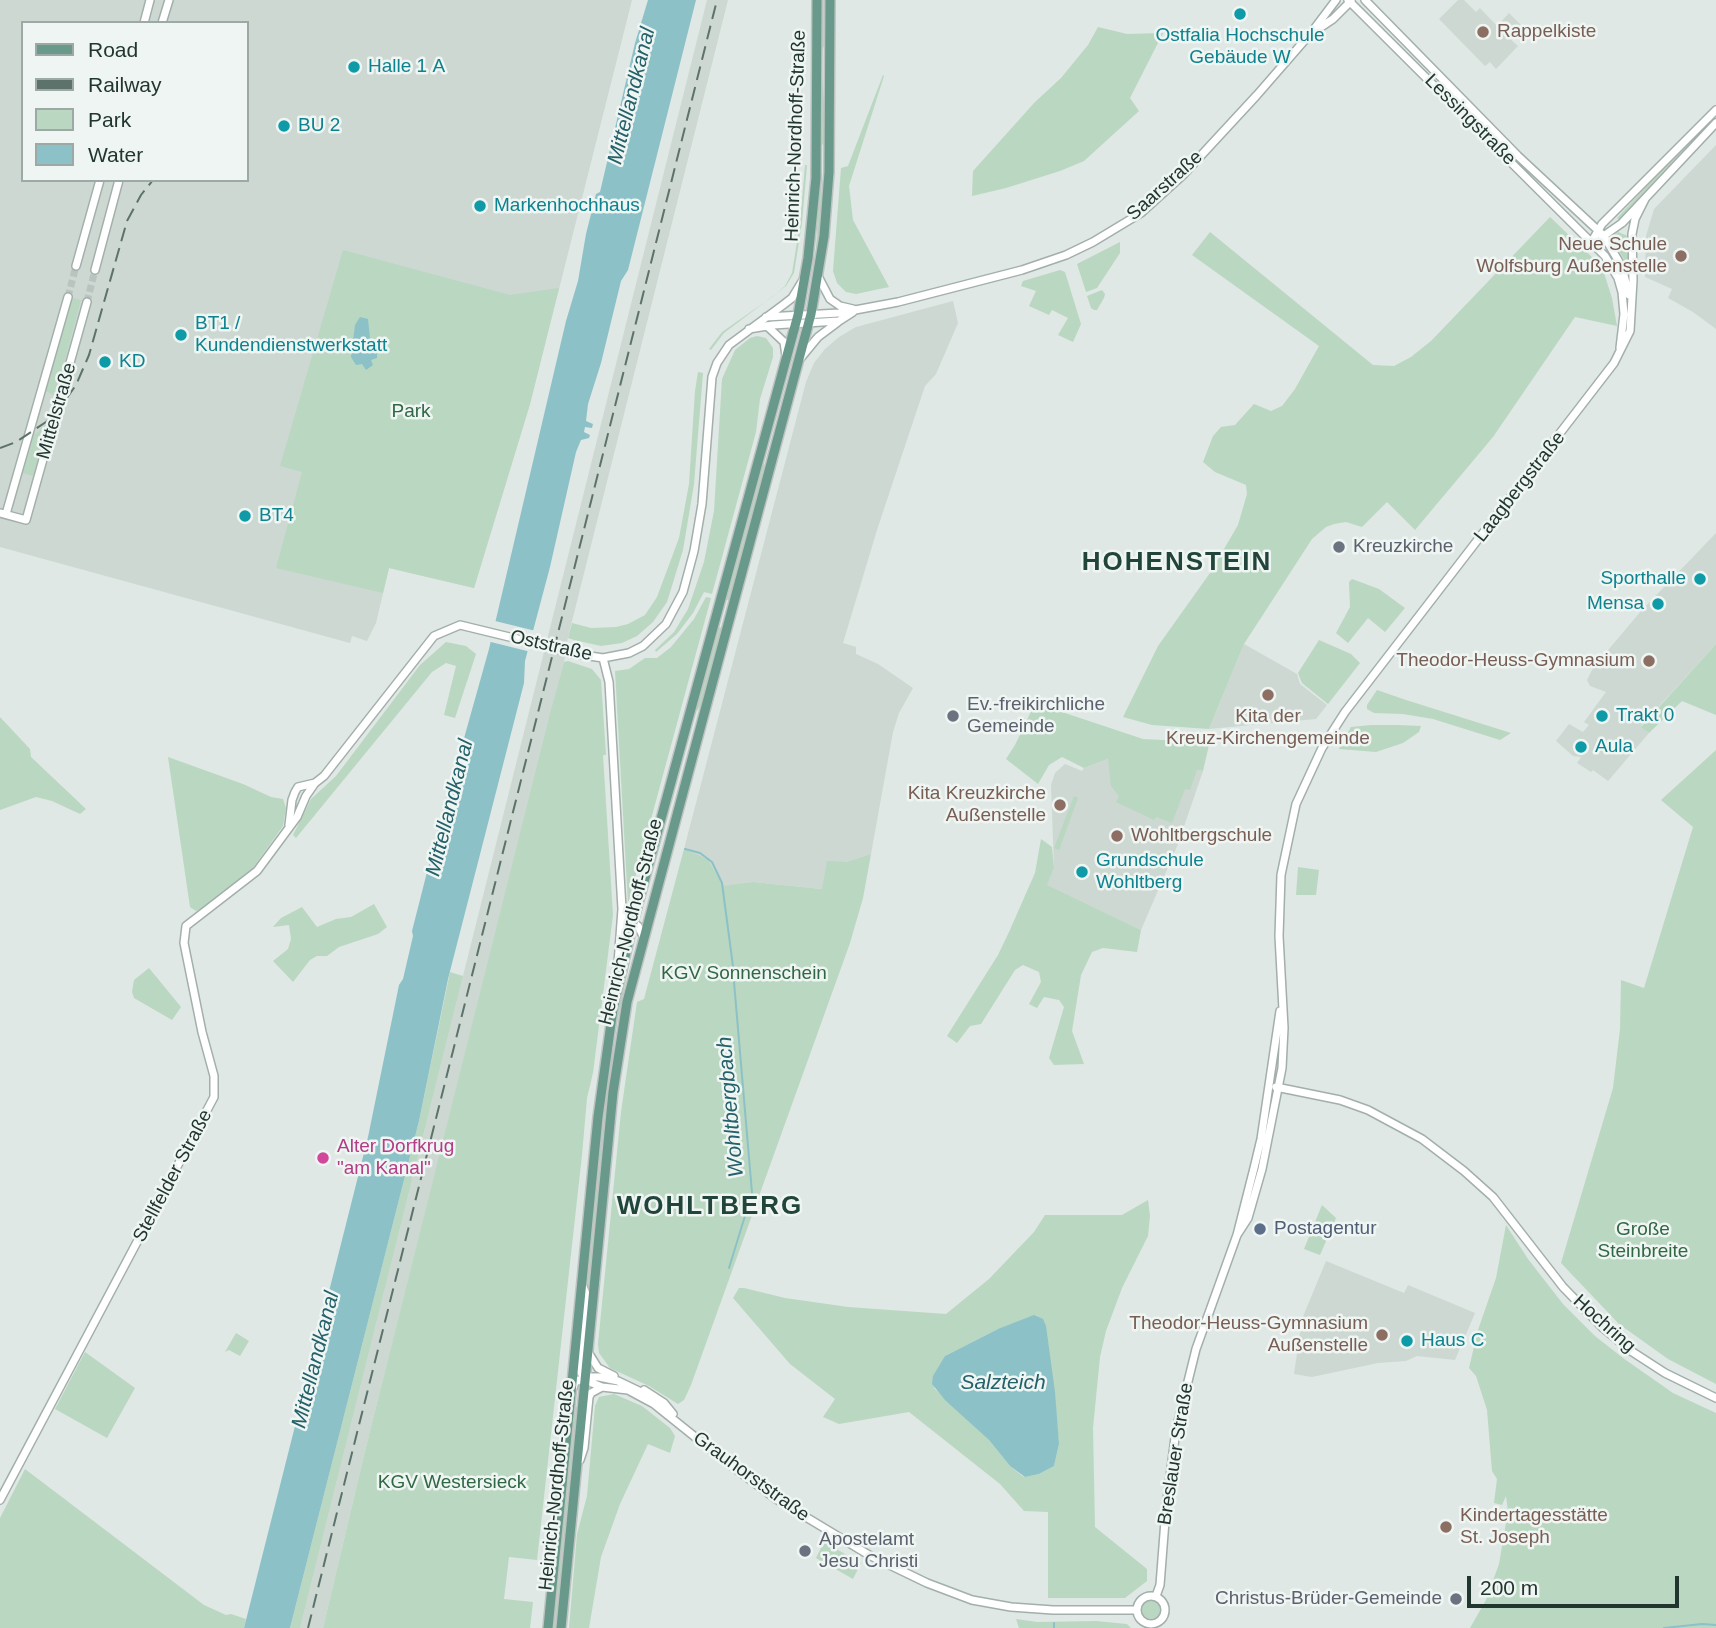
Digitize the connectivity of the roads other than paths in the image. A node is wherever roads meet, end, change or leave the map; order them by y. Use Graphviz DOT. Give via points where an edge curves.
graph roads {
  1 [pos="150,0"];
  2 [pos="169,0"];
  3 [pos="817,0"];
  4 [pos="830,0"];
  5 [pos="1336,0"];
  6 [pos="1365,0"];
  7 [pos="1349,1"];
  8 [pos="145,21"];
  9 [pos="163,21"];
  10 [pos="1311,33"];
  11 [pos="1716,110"];
  12 [pos="1716,123"];
  13 [pos="99,182"];
  14 [pos="118,182"];
  15 [pos="1645,199"];
  16 [pos="1598,228"];
  17 [pos="1604,236"];
  18 [pos="1592,241"];
  19 [pos="76,266"];
  20 [pos="95,270"];
  21 [pos="818,276"];
  22 [pos="805,277"];
  23 [pos="68,297"];
  24 [pos="87,302"];
  25 [pos="1631,306"];
  26 [pos="857,310"];
  27 [pos="766,317"];
  28 [pos="810,318"];
  29 [pos="797,319"];
  30 [pos="839,321"];
  31 [pos="767,326"];
  32 [pos="746,330"];
  33 [pos="1620,352"];
  34 [pos="799,361"];
  35 [pos="786,362"];
  36 [pos="3,513"];
  37 [pos="603,658"];
  38 [pos="315,783"];
  39 [pos="289,826"];
  40 [pos="622,909"];
  41 [pos="633,922"];
  42 [pos="643,936"];
  43 [pos="615,995"];
  44 [pos="1283,1000"];
  45 [pos="1269,1086"];
  46 [pos="1279,1087"];
  47 [pos="1237,1235"];
  48 [pos="582,1283"];
  49 [pos="588,1352"];
  50 [pos="586,1377"];
  51 [pos="602,1387"];
  52 [pos="572,1389"];
  53 [pos="1716,1398"];
  54 [pos="673,1413"];
  55 [pos="684,1427"];
  56 [pos="577,1469"];
  57 [pos="0,1500"];
  58 [pos="1156,1596"];
  59 [pos="1137,1610"];
  60 [pos="1159,1625"];
  61 [pos="548,1628"];
  62 [pos="561,1628"];
  1 -- 8 [label="street"];
  2 -- 9 [label="street"];
  3 -- 22 [label="main road, Heinrich-Nordhoff-Straße" via="816,166"];
  4 -- 21 [label="main road, Heinrich-Nordhoff-Straße" via="829,172"];
  5 -- 10 [label="street, Saarstraße"];
  6 -- 16 [label="street, Lessingstraße" via="1518,156"];
  7 -- 10 [label="street, Saarstraße"];
  7 -- 18 [label="street, Lessingstraße"];
  10 -- 26 [label="street, Saarstraße" via="1183,174 1116,229 1022,271"];
  11 -- 16 [label="street"];
  12 -- 15 [label="street"];
  13 -- 19 [label="street"];
  14 -- 20 [label="street"];
  15 -- 17 [label="street"];
  15 -- 25 [label="street, Laagbergstraße" via="1632,234"];
  16 -- 17 [label="street, Laagbergstraße"];
  16 -- 18 [label="street"];
  17 -- 18 [label="street"];
  17 -- 25 [label="street, Laagbergstraße" via="1622,267"];
  18 -- 33 [label="street, Laagbergstraße" via="1612,266 1622,292"];
  21 -- 26 [label="street" via="830,299"];
  21 -- 28 [label="main road, Heinrich-Nordhoff-Straße"];
  22 -- 27 [label="street, Oststraße" via="792,298"];
  22 -- 29 [label="main road, Heinrich-Nordhoff-Straße"];
  23 -- 36 [label="street, Mittelstraße"];
  24 -- 36 [label="street, Mittelstraße" via="26,520"];
  25 -- 33 [label="street, Laagbergstraße" via="1630,331"];
  26 -- 28 [label="street, Saarstraße"];
  26 -- 30 [label="street, Saarstraße"];
  27 -- 29 [label="street"];
  27 -- 32 [label="street, Oststraße"];
  28 -- 29 [label="street"];
  28 -- 30 [label="street, Saarstraße"];
  28 -- 34 [label="main road, Heinrich-Nordhoff-Straße"];
  29 -- 31 [label="street"];
  29 -- 35 [label="main road, Heinrich-Nordhoff-Straße"];
  30 -- 34 [label="street, Saarstraße" via="818,337"];
  31 -- 32 [label="street"];
  31 -- 35 [label="street" via="784,342"];
  32 -- 37 [label="street, Oststraße" via="722,354 712,377 702,504 680,599 666,624 643,646"];
  33 -- 44 [label="street, Laagbergstraße" via="1322,748 1296,804 1281,875"];
  34 -- 42 [label="main road, Heinrich-Nordhoff-Straße"];
  35 -- 41 [label="main road, Heinrich-Nordhoff-Straße"];
  37 -- 38 [label="street, Oststraße, bridge" via="460,625 434,636"];
  37 -- 40 [label="street" via="609,682"];
  38 -- 39 [label="street, Oststraße"];
  38 -- 39 [label="street" via="298,787"];
  39 -- 57 [label="street, Stellfelder Straße" via="257,871 185,930 195,1001 214,1076 214,1097"];
  40 -- 41 [label="street"];
  40 -- 43 [label="street"];
  41 -- 42 [label="street"];
  41 -- 43 [label="main road, Heinrich-Nordhoff-Straße"];
  42 -- 49 [label="main road, Heinrich-Nordhoff-Straße" via="617,1063"];
  43 -- 48 [label="main road, Heinrich-Nordhoff-Straße"];
  44 -- 45 [label="street, Laagbergstraße"];
  44 -- 46 [label="street, Laagbergstraße"];
  45 -- 46 [label="street, Hochring"];
  45 -- 47 [label="street, Laagbergstraße"];
  46 -- 47 [label="street, Laagbergstraße" via="1253,1202"];
  46 -- 53 [label="street, Hochring" via="1368,1110 1422,1139 1493,1198 1563,1287 1603,1328 1665,1373"];
  47 -- 58 [label="street, Breslauer Straße" via="1183,1396"];
  48 -- 50 [label="street" via="586,1294 579,1367"];
  48 -- 52 [label="main road, Heinrich-Nordhoff-Straße"];
  49 -- 50 [label="main road, Heinrich-Nordhoff-Straße"];
  49 -- 54 [label="street" via="598,1368 645,1390"];
  50 -- 51 [label="street"];
  50 -- 52 [label="street"];
  50 -- 54 [label="street, Grauhorststraße" via="636,1388"];
  50 -- 56 [label="main road, Heinrich-Nordhoff-Straße"];
  51 -- 55 [label="street, Grauhorststraße" via="628,1390"];
  51 -- 56 [label="street" via="589,1397"];
  52 -- 61 [label="main road, Heinrich-Nordhoff-Straße"];
  54 -- 55 [label="street, Grauhorststraße"];
  55 -- 59 [label="street, Grauhorststraße" via="776,1499 849,1544 927,1583 972,1600 1011,1607"];
  56 -- 62 [label="main road, Heinrich-Nordhoff-Straße"];
  58 -- 59 [label="street" via="1143,1597"];
  58 -- 60 [label="street, Breslauer Straße" via="1165,1607"];
  59 -- 60 [label="street, Breslauer Straße" via="1144,1623"];
}
